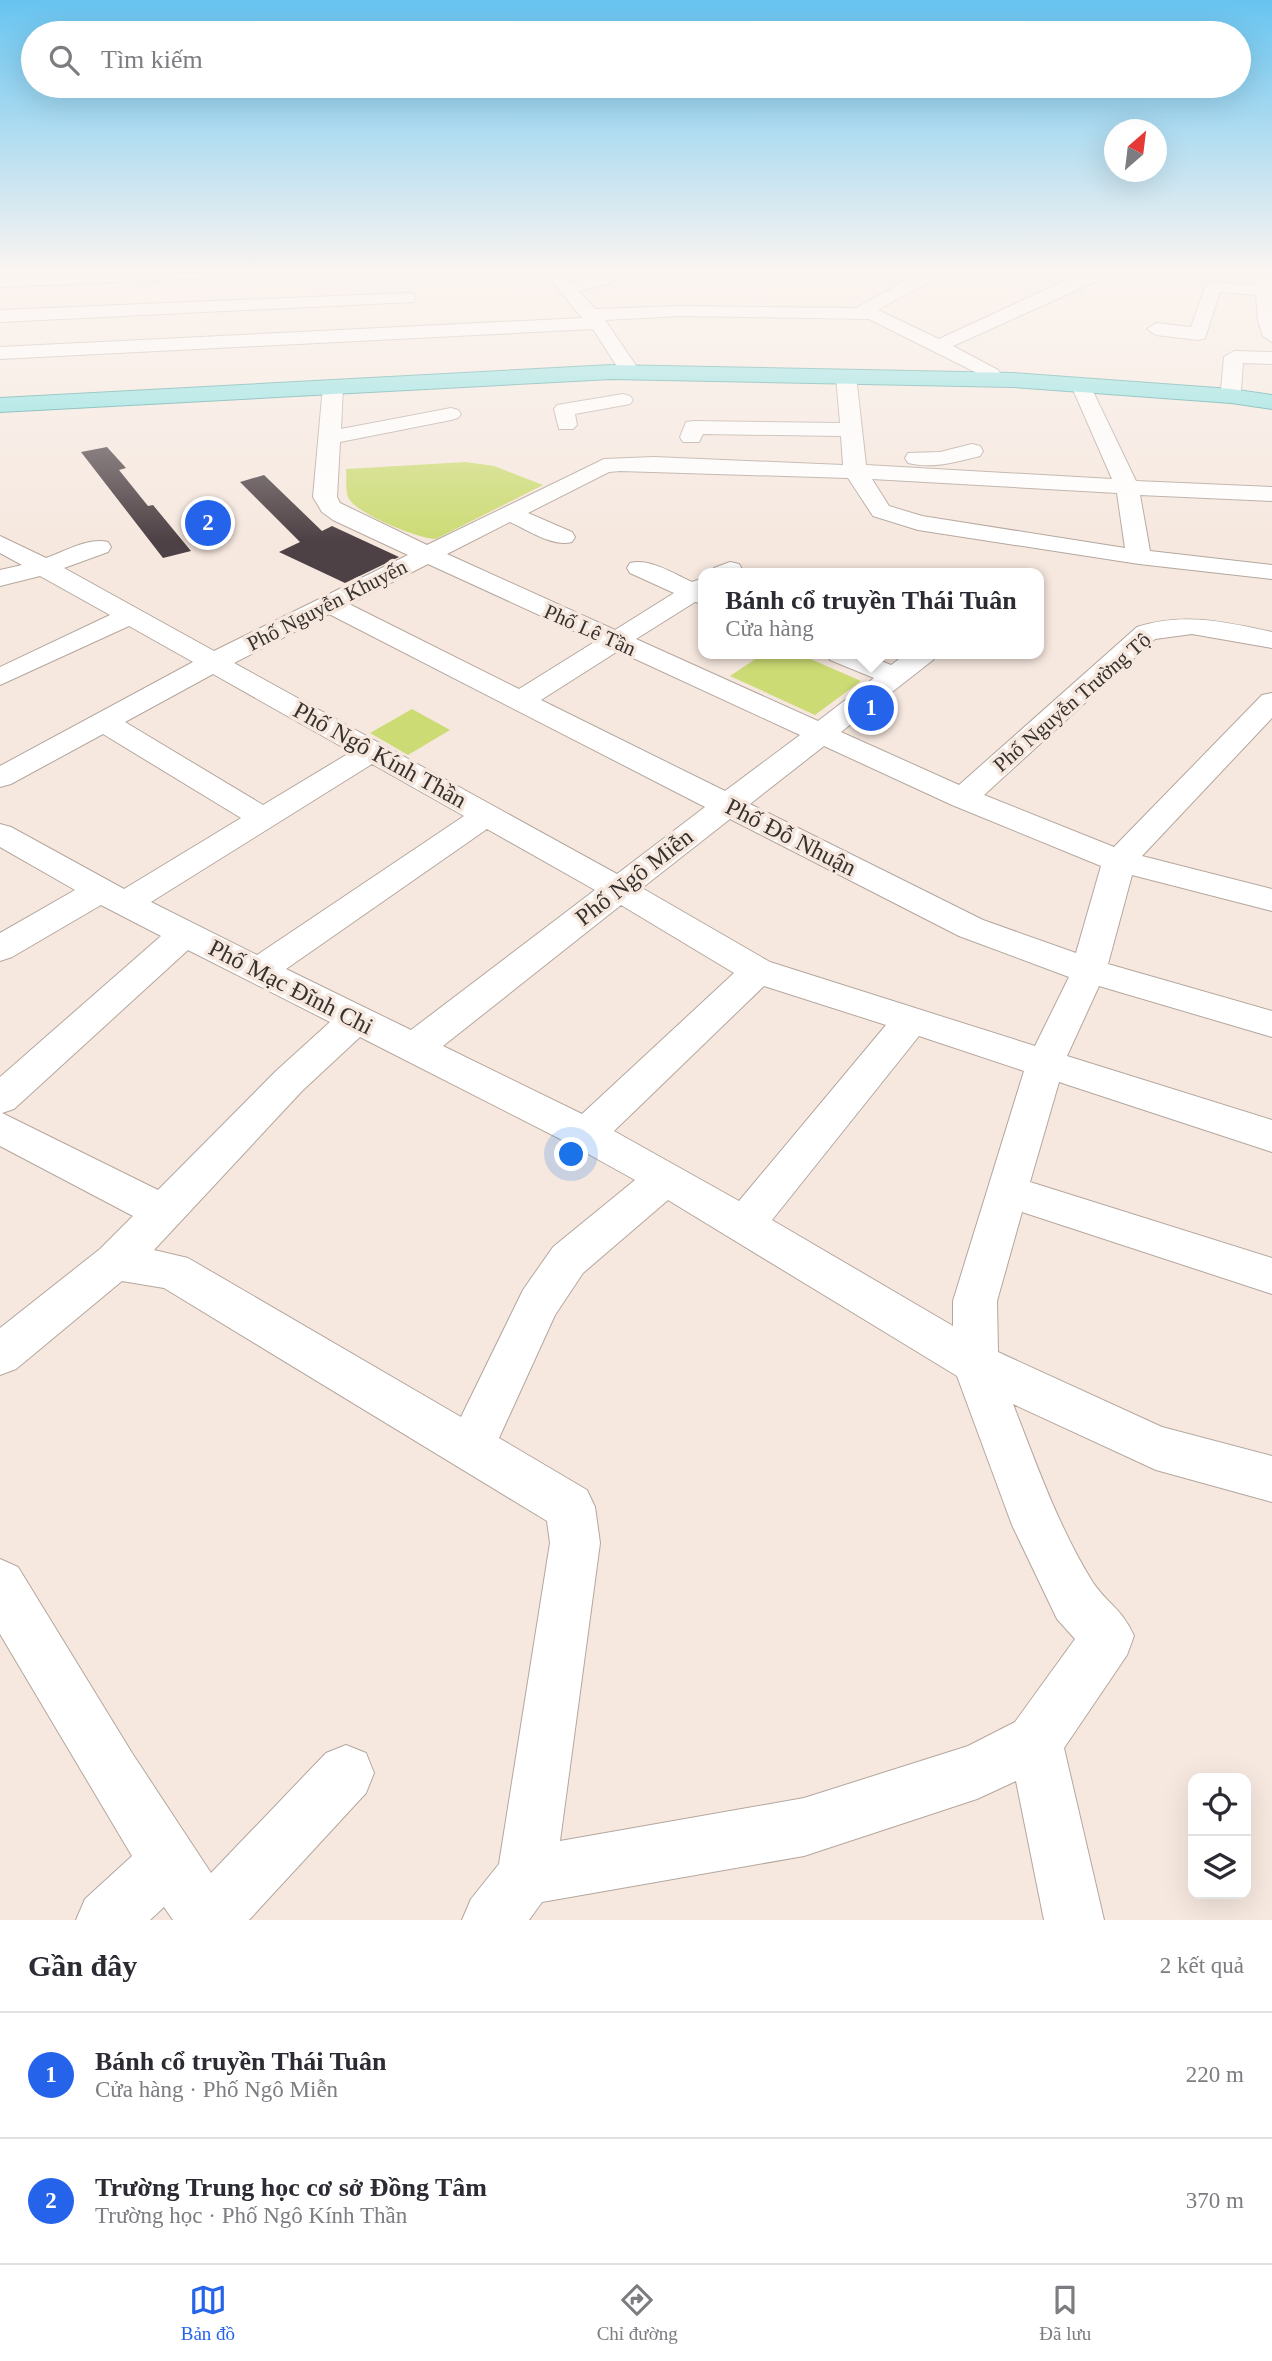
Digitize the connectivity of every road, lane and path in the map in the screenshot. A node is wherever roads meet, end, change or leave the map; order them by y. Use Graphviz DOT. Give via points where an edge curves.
graph roads {
  1 [pos="619,363"];
  2 [pos="969,363"];
  3 [pos="1233,363"];
  4 [pos="623,370"];
  5 [pos="990,374"];
  6 [pos="846,376"];
  7 [pos="1081,385"];
  8 [pos="333,386"];
  9 [pos="1231,390"];
  10 [pos="1272,395"];
  11 [pos="0,398"];
  12 [pos="1272,402"];
  13 [pos="0,405"];
  14 [pos="451,414"];
  15 [pos="566,425"];
  16 [pos="851,430"];
  17 [pos="331,437"];
  18 [pos="691,437"];
  19 [pos="972,451"];
  20 [pos="854,464"];
  21 [pos="927,476"];
  22 [pos="1128,489"];
  23 [pos="1272,494"];
  24 [pos="508,513"];
  25 [pos="901,518"];
  26 [pos="881,536"];
  27 [pos="563,537"];
  28 [pos="0,543"];
  29 [pos="99,547"];
  30 [pos="425,555"];
  31 [pos="1139,557"];
  32 [pos="45,567"];
  33 [pos="639,568"];
  34 [pos="1272,572"];
  35 [pos="0,578"];
  36 [pos="698,590"];
  37 [pos="698,592"];
  38 [pos="329,604"];
  39 [pos="131,615"];
  40 [pos="1272,640"];
  41 [pos="615,641"];
  42 [pos="852,659"];
  43 [pos="916,659"];
  44 [pos="214,662"];
  45 [pos="893,676"];
  46 [pos="0,677"];
  47 [pos="521,700"];
  48 [pos="1272,701"];
  49 [pos="104,722"];
  50 [pos="819,734"];
  51 [pos="373,751"];
  52 [pos="0,778"];
  53 [pos="963,798"];
  54 [pos="727,805"];
  55 [pos="487,815"];
  56 [pos="263,818"];
  57 [pos="0,834"];
  58 [pos="1119,861"];
  59 [pos="618,888"];
  60 [pos="113,896"];
  61 [pos="1272,900"];
  62 [pos="185,933"];
  63 [pos="0,949"];
  64 [pos="260,971"];
  65 [pos="758,971"];
  66 [pos="1089,971"];
  67 [pos="355,1020"];
  68 [pos="911,1020"];
  69 [pos="1272,1024"];
  70 [pos="413,1049"];
  71 [pos="1045,1063"];
  72 [pos="0,1099"];
  73 [pos="0,1128"];
  74 [pos="586,1134"];
  75 [pos="1272,1136"];
  76 [pos="666,1178"];
  77 [pos="1007,1191"];
  78 [pos="163,1212"];
  79 [pos="744,1225"];
  80 [pos="115,1262"];
  81 [pos="1272,1276"];
  82 [pos="0,1355"];
  83 [pos="975,1363"];
  84 [pos="470,1448"];
  85 [pos="1272,1479"];
  86 [pos="0,1586"];
  87 [pos="1035,1742"];
  88 [pos="346,1773"];
  89 [pos="169,1862"];
  90 [pos="526,1876"];
  91 [pos="106,1920"];
  92 [pos="207,1920"];
  93 [pos="492,1920"];
  94 [pos="1074,1920"];
  1 -- 4 [label="street"];
  2 -- 5 [label="street"];
  3 -- 9 [label="street"];
  4 -- 5 [label="main road"];
  4 -- 6 [label="main road"];
  4 -- 8 [label="main road"];
  4 -- 11 [label="main road" via="504,370"];
  4 -- 15 [label="street" via="627,410 564,409"];
  5 -- 9 [label="main road"];
  6 -- 7 [label="main road"];
  6 -- 16 [label="street"];
  7 -- 12 [label="main road"];
  7 -- 22 [label="street"];
  8 -- 13 [label="main road"];
  8 -- 17 [label="street, Phố Lê Tần"];
  9 -- 10 [label="main road"];
  14 -- 17 [label="street"];
  16 -- 18 [label="street" via="694,427"];
  16 -- 20 [label="street"];
  17 -- 30 [label="street, Phố Lê Tần" via="326,496 330,507"];
  19 -- 20 [label="street" via="940,459"];
  20 -- 21 [label="street"];
  20 -- 24 [label="street, Phố Nguyễn Khuyến" via="604,466"];
  20 -- 25 [label="street" via="881,511"];
  21 -- 22 [label="street"];
  21 -- 25 [label="street"];
  22 -- 23 [label="street"];
  22 -- 31 [label="street"];
  24 -- 27 [label="street"];
  24 -- 30 [label="street, Phố Nguyễn Khuyến"];
  25 -- 26 [label="street"];
  25 -- 31 [label="street"];
  28 -- 32 [label="street, Phố Ngô Kính Thần"];
  29 -- 32 [label="street"];
  30 -- 38 [label="street, Phố Nguyễn Khuyến"];
  30 -- 41 [label="street, Phố Lê Tần"];
  31 -- 34 [label="street"];
  32 -- 35 [label="street"];
  32 -- 39 [label="street, Phố Ngô Kính Thần"];
  33 -- 36 [label="street"];
  37 -- 41 [label="street"];
  38 -- 44 [label="street, Phố Nguyễn Khuyến"];
  38 -- 47 [label="street, Phố Đỗ Nhuận"];
  39 -- 44 [label="street, Phố Ngô Kính Thần"];
  39 -- 46 [label="street"];
  40 -- 53 [label="street, Phố Nguyễn Trường Tộ" via="1190,625 1164,625 1146,633"];
  41 -- 47 [label="street"];
  41 -- 50 [label="street, Phố Lê Tần"];
  42 -- 45 [label="street"];
  43 -- 45 [label="street, Phố Ngô Miễn"];
  44 -- 49 [label="street, Phố Nguyễn Khuyến"];
  44 -- 51 [label="street, Phố Ngô Kính Thần"];
  45 -- 50 [label="street, Phố Ngô Miễn"];
  47 -- 54 [label="street, Phố Đỗ Nhuận"];
  48 -- 58 [label="street"];
  49 -- 52 [label="street, Phố Nguyễn Khuyến"];
  49 -- 56 [label="street"];
  50 -- 53 [label="street, Phố Lê Tần"];
  50 -- 54 [label="street, Phố Ngô Miễn"];
  51 -- 55 [label="street, Phố Ngô Kính Thần"];
  51 -- 56 [label="street"];
  53 -- 58 [label="street, Phố Lê Tần"];
  54 -- 59 [label="street, Phố Ngô Miễn"];
  54 -- 66 [label="street, Phố Đỗ Nhuận" via="971,928"];
  55 -- 59 [label="street, Phố Ngô Kính Thần"];
  55 -- 64 [label="street"];
  56 -- 60 [label="street"];
  57 -- 60 [label="street, Phố Mạc Đĩnh Chi"];
  58 -- 61 [label="street, Phố Lê Tần"];
  58 -- 66 [label="street"];
  59 -- 65 [label="street, Phố Ngô Kính Thần"];
  59 -- 70 [label="street, Phố Ngô Miễn"];
  60 -- 62 [label="street, Phố Mạc Đĩnh Chi"];
  60 -- 63 [label="street"];
  62 -- 64 [label="street, Phố Mạc Đĩnh Chi"];
  62 -- 72 [label="street"];
  64 -- 67 [label="street, Phố Mạc Đĩnh Chi"];
  65 -- 68 [label="street, Phố Ngô Kính Thần"];
  65 -- 74 [label="street"];
  66 -- 69 [label="street, Phố Đỗ Nhuận"];
  66 -- 71 [label="street"];
  67 -- 70 [label="street, Phố Mạc Đĩnh Chi"];
  67 -- 78 [label="street" via="289,1081"];
  68 -- 71 [label="street, Phố Ngô Kính Thần"];
  68 -- 79 [label="street"];
  70 -- 74 [label="street, Phố Mạc Đĩnh Chi"];
  71 -- 75 [label="street, Phố Ngô Kính Thần"];
  71 -- 77 [label="street"];
  73 -- 78 [label="street"];
  74 -- 76 [label="street, Phố Mạc Đĩnh Chi"];
  76 -- 79 [label="street, Phố Mạc Đĩnh Chi"];
  76 -- 84 [label="street" via="568,1260 539,1303"];
  77 -- 81 [label="street"];
  77 -- 83 [label="street" via="975,1300"];
  78 -- 80 [label="street"];
  79 -- 83 [label="street, Phố Mạc Đĩnh Chi"];
  80 -- 82 [label="street"];
  80 -- 84 [label="street" via="173,1271"];
  83 -- 85 [label="street" via="1156,1448"];
  83 -- 87 [label="street" via="1029,1508 1075,1601 1108,1636"];
  84 -- 90 [label="street" via="570,1507 575,1543"];
  86 -- 89 [label="street"];
  87 -- 90 [label="street" via="977,1771 804,1827"];
  87 -- 94 [label="street"];
  88 -- 92 [label="street"];
  89 -- 91 [label="street"];
  89 -- 92 [label="street"];
  90 -- 93 [label="street"];
}
